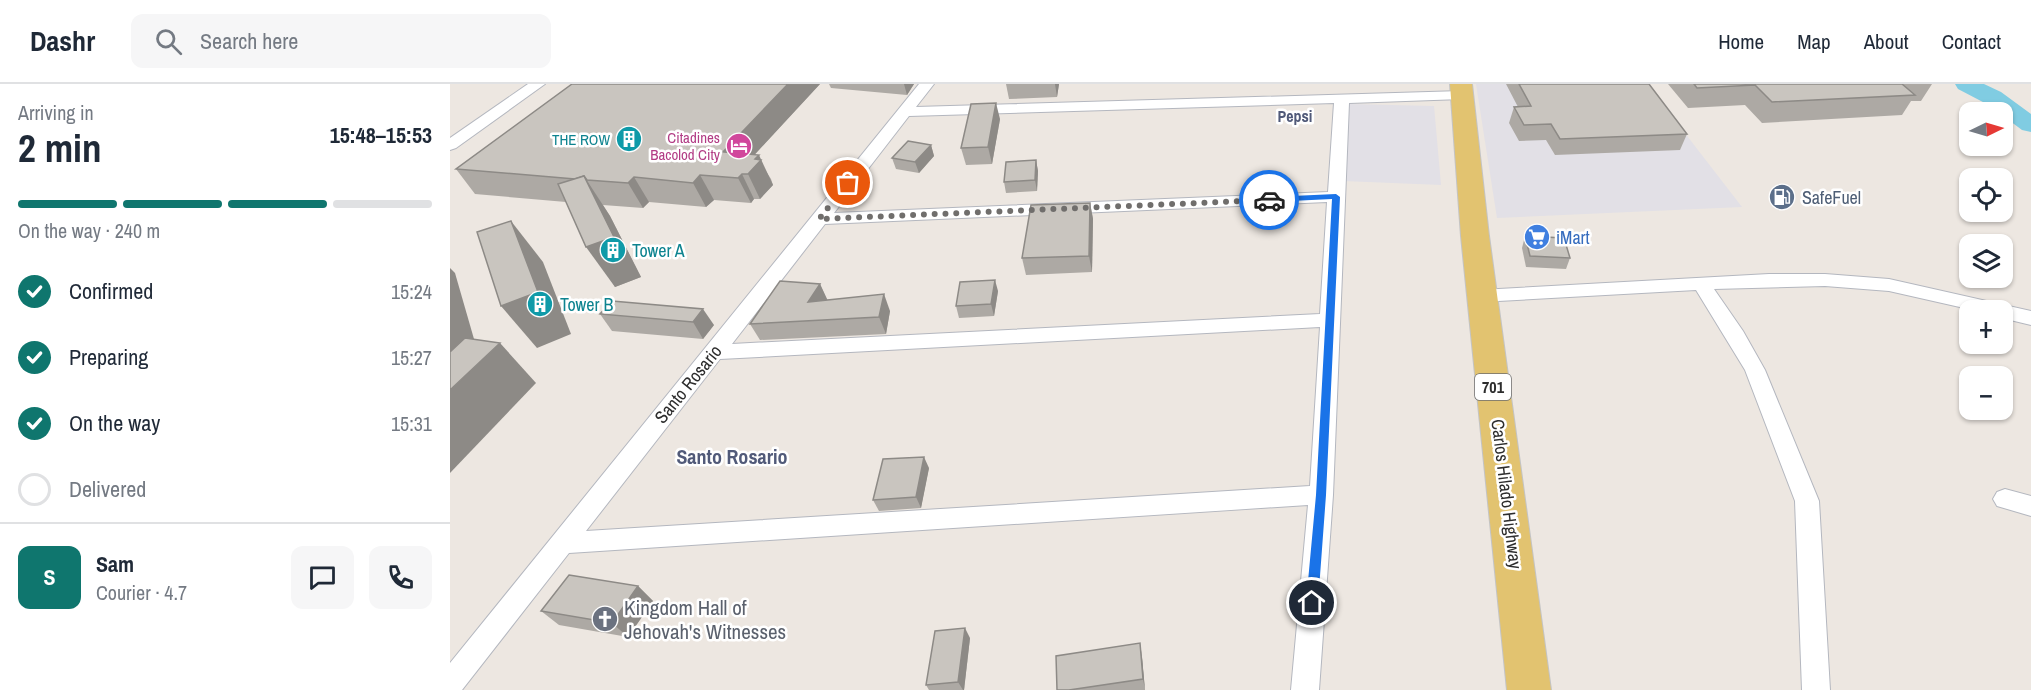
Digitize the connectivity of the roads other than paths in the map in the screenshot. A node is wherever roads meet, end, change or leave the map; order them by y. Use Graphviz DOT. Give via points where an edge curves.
graph roads {
  1 [pos="538,84"];
  2 [pos="927,84"];
  3 [pos="1461,89"];
  4 [pos="1342,98"];
  5 [pos="905,112"];
  6 [pos="454,139"];
  7 [pos="1336,197"];
  8 [pos="819,219"];
  9 [pos="1701,284"];
  10 [pos="1480,296"];
  11 [pos="1959,301"];
  12 [pos="2013,314"];
  13 [pos="2031,318"];
  14 [pos="1328,320"];
  15 [pos="714,352"];
  16 [pos="1321,495"];
  17 [pos="2005,499"];
  18 [pos="2031,506"];
  19 [pos="562,543"];
  20 [pos="450,684"];
  21 [pos="1305,690"];
  22 [pos="1529,690"];
  23 [pos="1816,690"];
  1 -- 6 [label="street"];
  2 -- 5 [label="street, Santo Rosario"];
  3 -- 4 [label="street"];
  3 -- 10 [label="main road, Carlos Hilado Highway / 701"];
  4 -- 5 [label="street"];
  4 -- 7 [label="street"];
  5 -- 8 [label="street, Santo Rosario"];
  7 -- 8 [label="street"];
  7 -- 14 [label="street"];
  8 -- 15 [label="street, Santo Rosario"];
  9 -- 10 [label="street"];
  9 -- 11 [label="street" via="1825,280 1889,285"];
  9 -- 23 [label="street" via="1755,370 1807,501"];
  10 -- 22 [label="main road, Carlos Hilado Highway / 701"];
  12 -- 13 [label="street"];
  14 -- 15 [label="street"];
  14 -- 16 [label="street"];
  15 -- 19 [label="street, Santo Rosario"];
  16 -- 19 [label="street"];
  16 -- 21 [label="street"];
  17 -- 18 [label="street"];
  19 -- 20 [label="street, Santo Rosario"];
}
